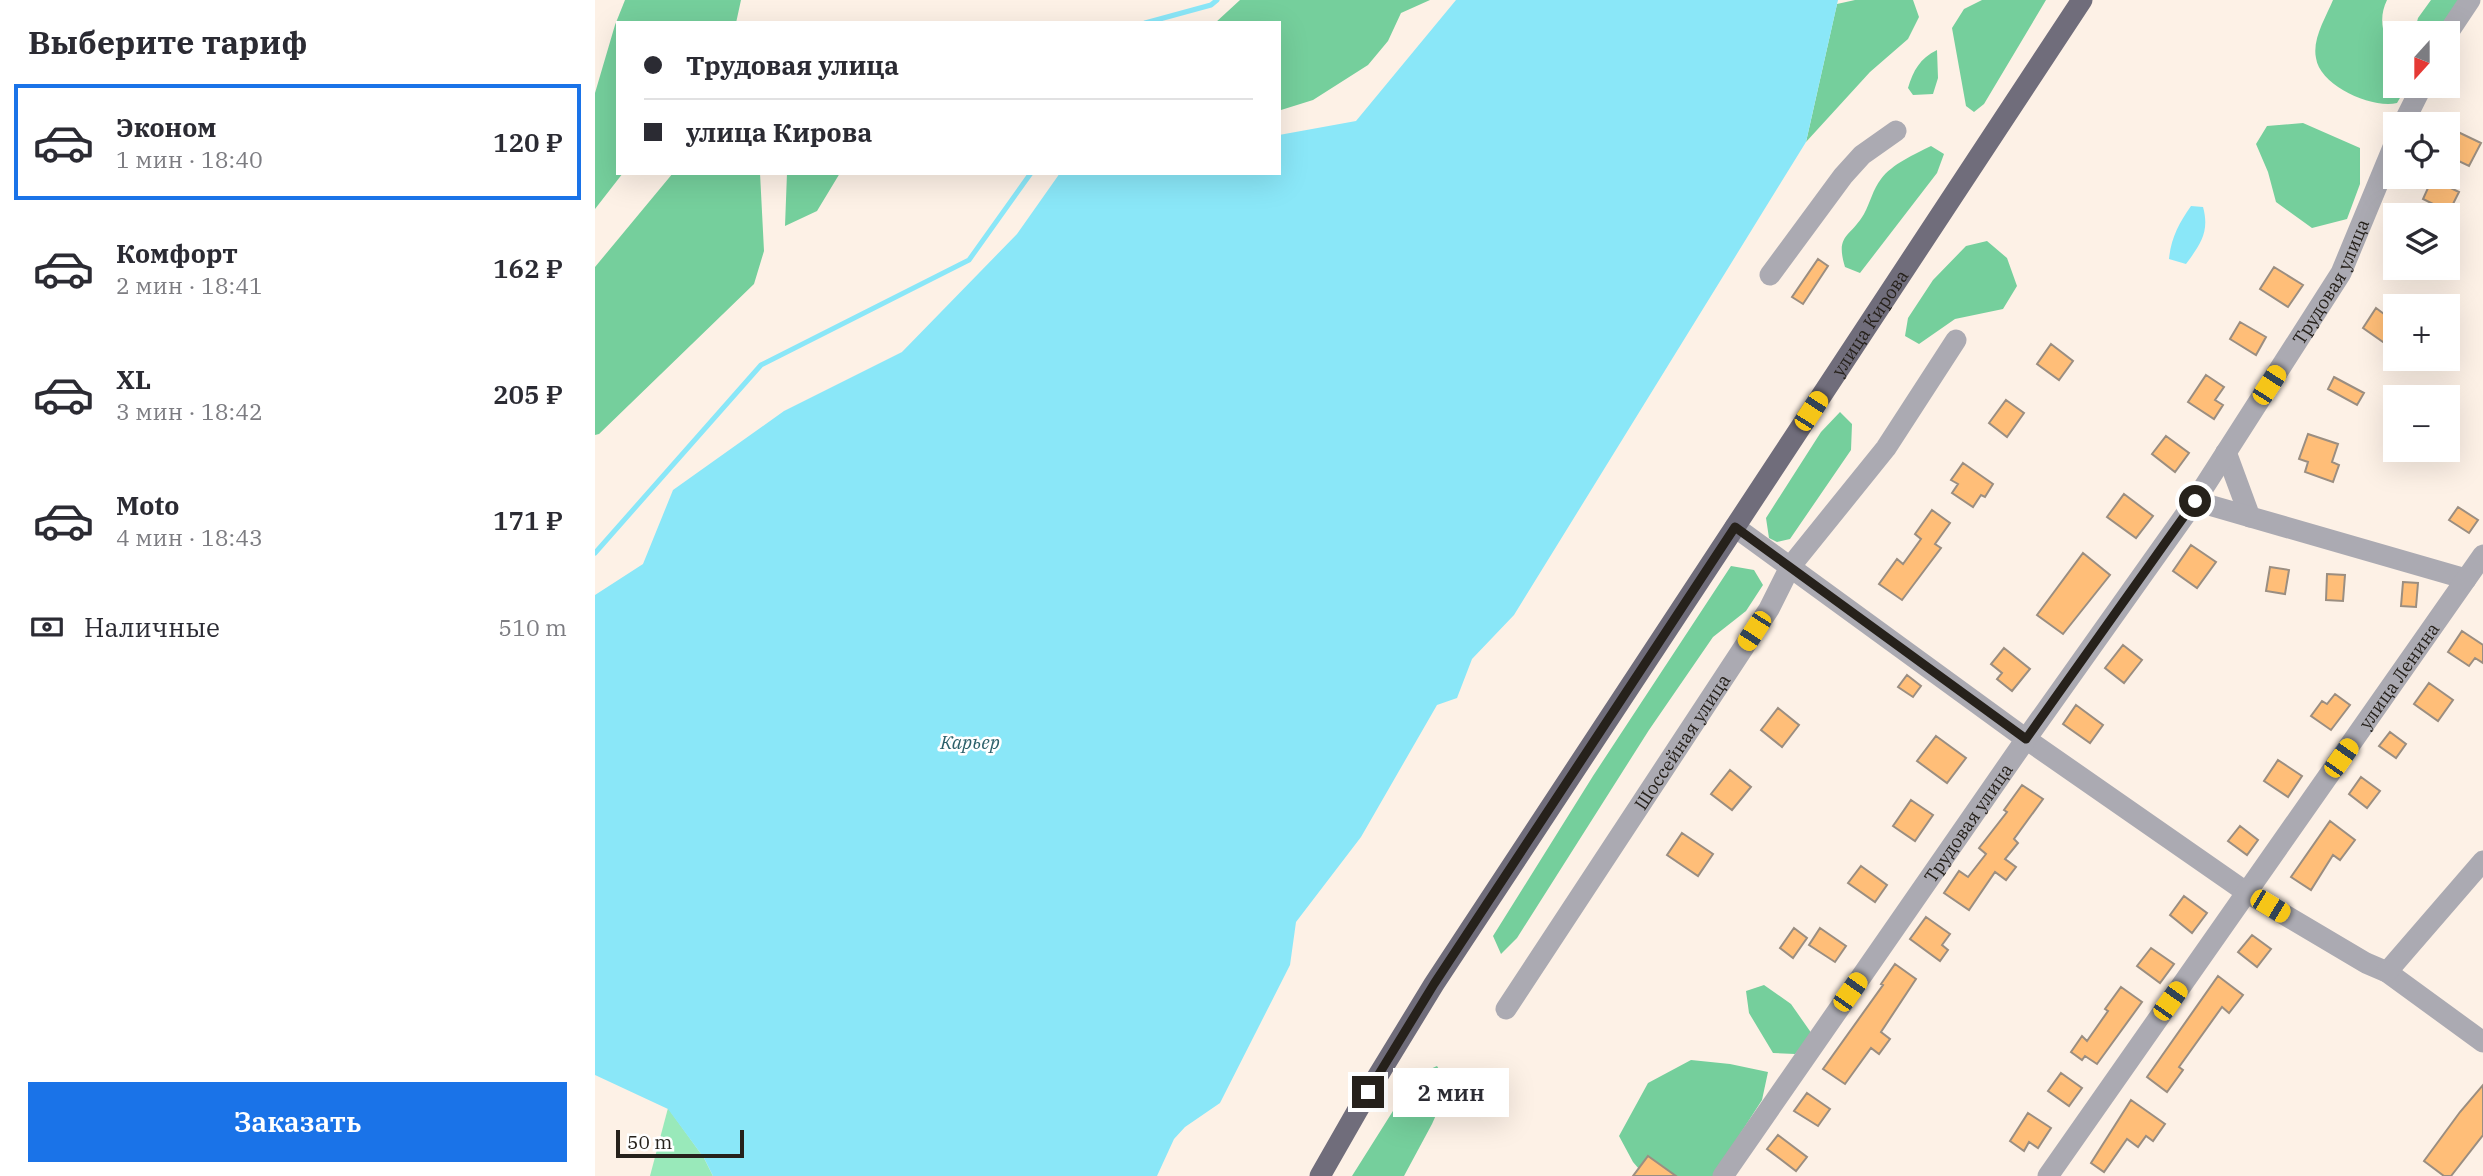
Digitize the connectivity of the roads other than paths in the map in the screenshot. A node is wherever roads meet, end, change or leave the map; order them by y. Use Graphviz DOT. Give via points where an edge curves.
graph roads {
  1 [pos="2082,0"];
  2 [pos="2470,0"];
  3 [pos="2456,21"];
  4 [pos="1896,131"];
  5 [pos="2383,171"];
  6 [pos="1770,275"];
  7 [pos="1956,340"];
  8 [pos="2226,452"];
  9 [pos="2195,501"];
  10 [pos="2250,517"];
  11 [pos="1735,527"];
  12 [pos="2483,555"];
  13 [pos="1790,567"];
  14 [pos="2466,579"];
  15 [pos="2026,739"];
  16 [pos="2483,861"];
  17 [pos="2246,892"];
  18 [pos="2387,972"];
  19 [pos="1506,1009"];
  20 [pos="2483,1042"];
  21 [pos="1320,1176"];
  22 [pos="1723,1176"];
  23 [pos="2048,1176"];
  1 -- 11 [label="main road, улица Кирова"];
  2 -- 3 [label="street"];
  4 -- 6 [label="street" via="1862,155 1843,176"];
  5 -- 8 [label="street, Трудовая улица" via="2341,273"];
  7 -- 13 [label="street, Шоссейная улица" via="1886,448"];
  8 -- 9 [label="street, Трудовая улица"];
  8 -- 10 [label="street"];
  9 -- 10 [label="street"];
  9 -- 15 [label="street, Трудовая улица"];
  10 -- 14 [label="street"];
  11 -- 13 [label="street"];
  11 -- 21 [label="main road, улица Кирова" via="1434,984"];
  12 -- 14 [label="street, улица Ленина"];
  13 -- 15 [label="street"];
  13 -- 19 [label="street, Шоссейная улица" via="1769,609"];
  14 -- 17 [label="street, улица Ленина"];
  15 -- 17 [label="street"];
  15 -- 22 [label="street, Трудовая улица"];
  16 -- 18 [label="street"];
  17 -- 18 [label="street"];
  17 -- 23 [label="street, улица Ленина"];
  18 -- 20 [label="street"];
}
